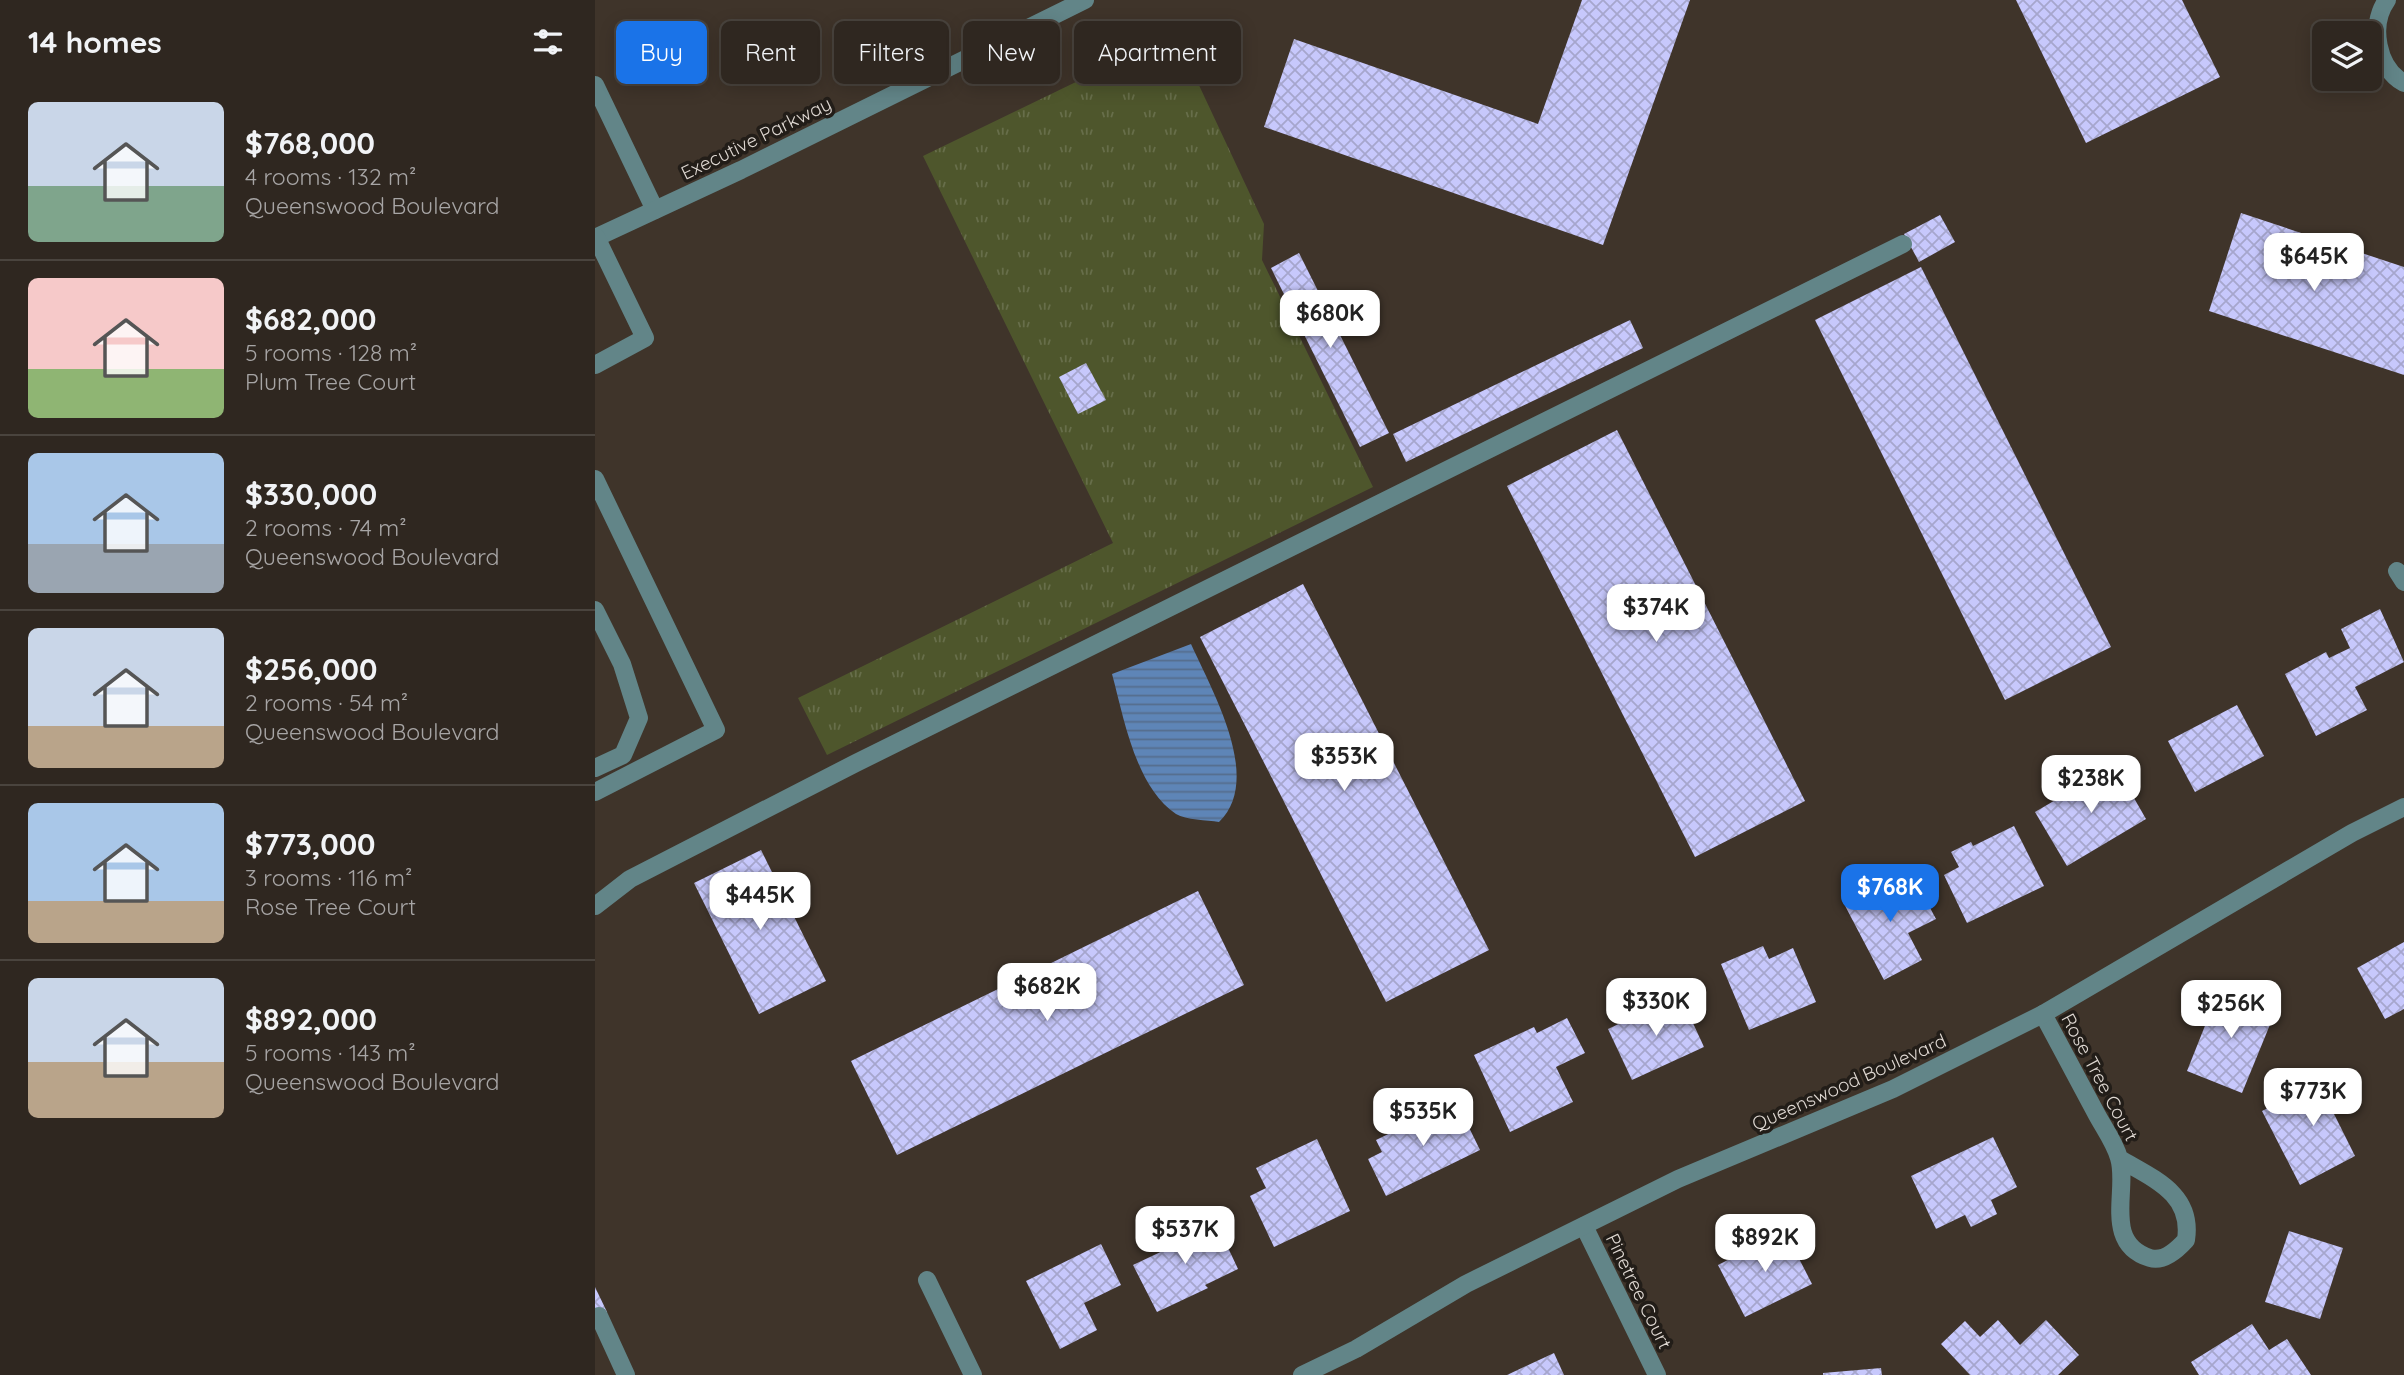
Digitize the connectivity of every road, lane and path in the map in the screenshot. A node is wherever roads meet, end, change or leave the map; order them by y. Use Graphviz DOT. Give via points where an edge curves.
graph roads {
  1 [pos="1085,0"];
  2 [pos="2387,0"];
  3 [pos="2404,83"];
  4 [pos="595,85"];
  5 [pos="655,210"];
  6 [pos="595,237"];
  7 [pos="1903,244"];
  8 [pos="595,365"];
  9 [pos="595,479"];
  10 [pos="595,610"];
  11 [pos="595,768"];
  12 [pos="595,792"];
  13 [pos="2404,807"];
  14 [pos="595,906"];
  15 [pos="2043,1014"];
  16 [pos="2120,1159"];
  17 [pos="1584,1226"];
  18 [pos="927,1280"];
  19 [pos="599,1316"];
  20 [pos="627,1375"];
  21 [pos="973,1375"];
  22 [pos="1302,1375"];
  23 [pos="1657,1375"];
  1 -- 5 [label="street, Executive Parkway"];
  2 -- 3 [label="street" via="2377,26 2378,46 2386,65"];
  4 -- 5 [label="street"];
  5 -- 6 [label="street, Executive Parkway"];
  6 -- 8 [label="street" via="645,338"];
  7 -- 14 [label="street" via="856,763 630,879"];
  9 -- 12 [label="street" via="716,730"];
  10 -- 11 [label="street" via="622,664 639,718 623,755"];
  13 -- 15 [label="street, Queenswood Boulevard"];
  15 -- 16 [label="street, Rose Tree Court"];
  15 -- 17 [label="street, Queenswood Boulevard" via="1893,1089 1678,1179"];
  16 -- 16 [label="street, Rose Tree Court" via="2119,1209 2130,1245 2155,1259 2168,1255 2186,1240 2187,1214 2168,1189"];
  17 -- 22 [label="street, Queenswood Boulevard" via="1466,1284"];
  17 -- 23 [label="street, Pinetree Court"];
  18 -- 21 [label="street"];
  19 -- 20 [label="street"];
}
